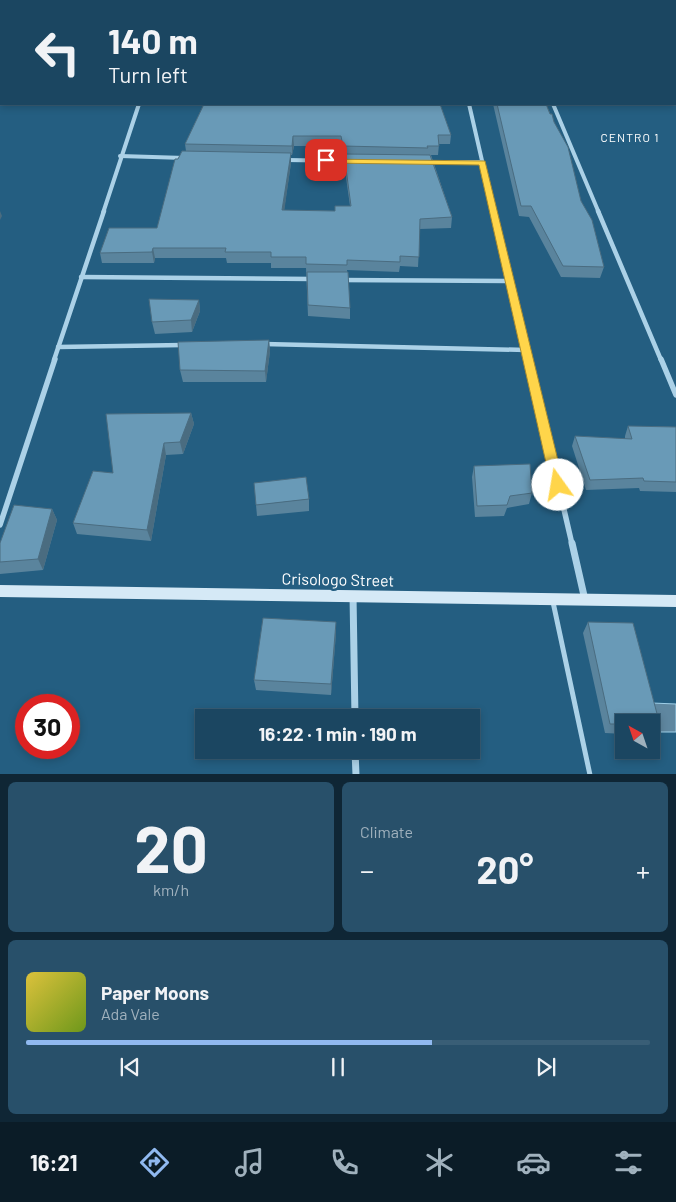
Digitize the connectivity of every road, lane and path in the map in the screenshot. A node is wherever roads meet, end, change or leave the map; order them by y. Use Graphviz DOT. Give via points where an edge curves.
graph roads {
  1 [pos="138,105"];
  2 [pos="469,105"];
  3 [pos="553,105"];
  4 [pos="120,156"];
  5 [pos="188,158"];
  6 [pos="276,160"];
  7 [pos="354,161"];
  8 [pos="423,162"];
  9 [pos="482,162"];
  10 [pos="81,277"];
  11 [pos="320,280"];
  12 [pos="330,280"];
  13 [pos="510,281"];
  14 [pos="255,344"];
  15 [pos="186,345"];
  16 [pos="58,347"];
  17 [pos="526,350"];
  18 [pos="676,395"];
  19 [pos="0,526"];
  20 [pos="0,591"];
  21 [pos="353,595"];
  22 [pos="553,600"];
  23 [pos="585,601"];
  24 [pos="676,601"];
  25 [pos="355,709"];
  26 [pos="355,759"];
  27 [pos="356,774"];
  28 [pos="590,774"];
  1 -- 4 [label="street"];
  2 -- 9 [label="street"];
  3 -- 18 [label="street"];
  4 -- 5 [label="street"];
  4 -- 10 [label="street"];
  6 -- 7 [label="street"];
  8 -- 9 [label="street"];
  9 -- 13 [label="street"];
  10 -- 11 [label="street"];
  10 -- 16 [label="street"];
  12 -- 13 [label="street"];
  13 -- 17 [label="street"];
  14 -- 17 [label="street"];
  15 -- 16 [label="street"];
  16 -- 19 [label="street"];
  17 -- 23 [label="street"];
  20 -- 21 [label="street, Crisologo Street"];
  21 -- 22 [label="street, Crisologo Street"];
  21 -- 25 [label="street"];
  22 -- 23 [label="street, Crisologo Street"];
  22 -- 28 [label="lane"];
  23 -- 24 [label="street, Crisologo Street"];
  26 -- 27 [label="street"];
}
